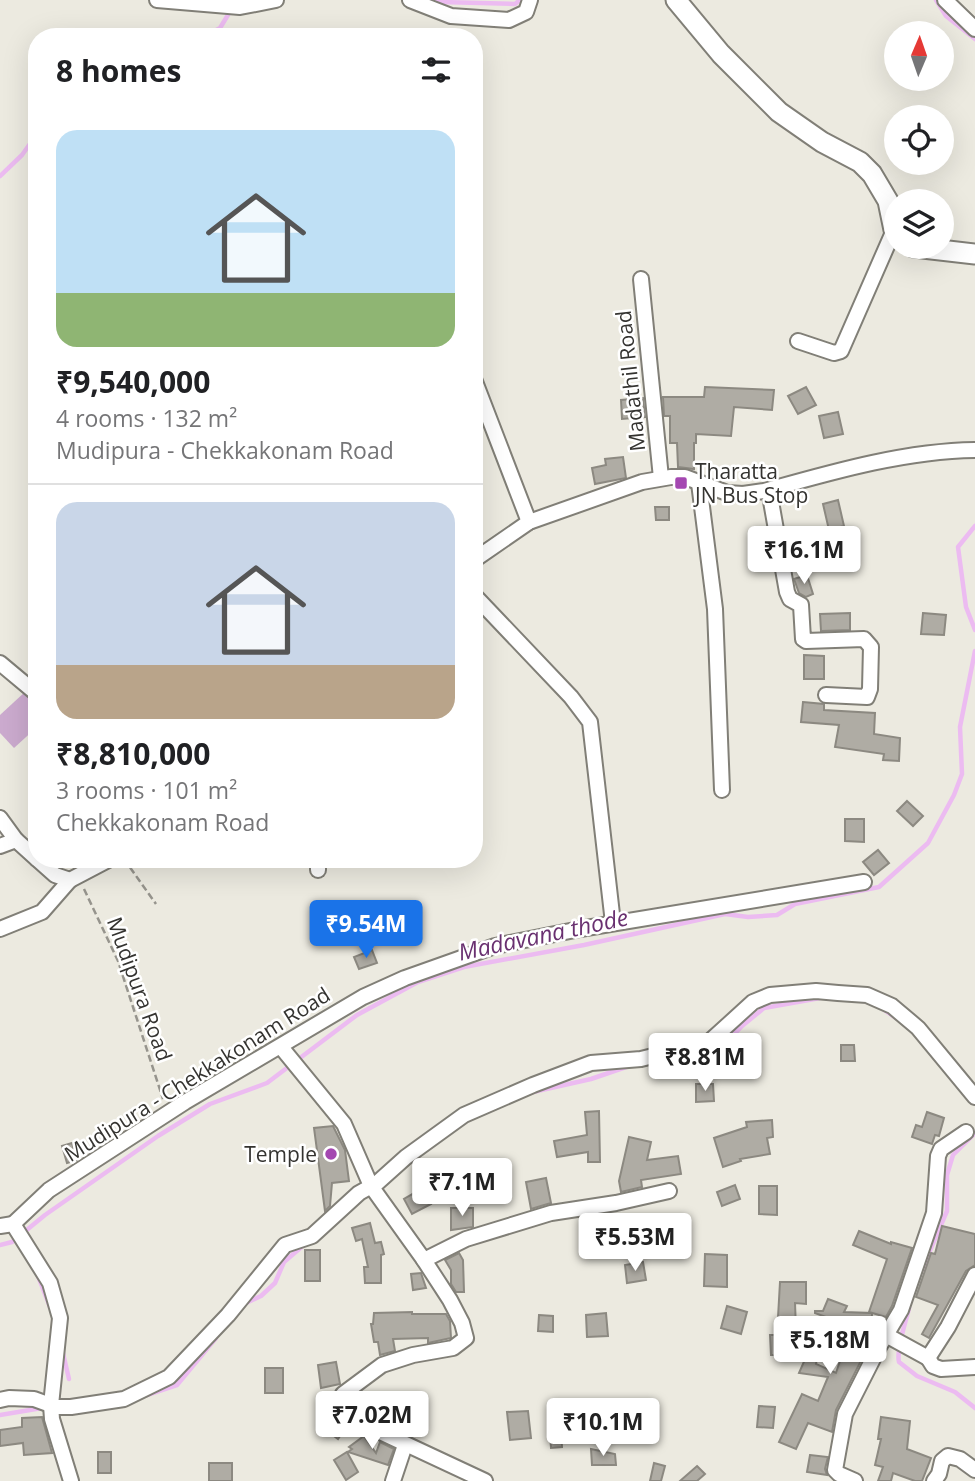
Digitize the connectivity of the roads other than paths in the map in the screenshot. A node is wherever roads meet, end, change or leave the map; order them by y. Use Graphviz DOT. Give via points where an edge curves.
graph roads {
  1 [pos="157,0"];
  2 [pos="275,0"];
  3 [pos="410,0"];
  4 [pos="530,0"];
  5 [pos="677,0"];
  6 [pos="945,0"];
  7 [pos="975,29"];
  8 [pos="884,194"];
  9 [pos="954,252"];
  10 [pos="975,254"];
  11 [pos="884,255"];
  12 [pos="641,279"];
  13 [pos="798,341"];
  14 [pos="483,403"];
  15 [pos="975,450"];
  16 [pos="661,478"];
  17 [pos="699,483"];
  18 [pos="769,490"];
  19 [pos="528,522"];
  20 [pos="483,554"];
  21 [pos="483,604"];
  22 [pos="0,663"];
  23 [pos="28,686"];
  24 [pos="826,695"];
  25 [pos="722,790"];
  26 [pos="0,818"];
  27 [pos="16,840"];
  28 [pos="0,846"];
  29 [pos="28,851"];
  30 [pos="47,868"];
  31 [pos="93,868"];
  32 [pos="74,878"];
  33 [pos="864,881"];
  34 [pos="613,923"];
  35 [pos="0,929"];
  36 [pos="281,1047"];
  37 [pos="975,1097"];
  38 [pos="966,1132"];
  39 [pos="371,1186"];
  40 [pos="669,1191"];
  41 [pos="7,1225"];
  42 [pos="424,1260"];
  43 [pos="975,1275"];
  44 [pos="886,1335"];
  45 [pos="928,1358"];
  46 [pos="975,1367"];
  47 [pos="0,1400"];
  48 [pos="51,1412"];
  49 [pos="405,1445"];
  50 [pos="975,1470"];
  51 [pos="71,1481"];
  52 [pos="393,1481"];
  53 [pos="485,1481"];
  54 [pos="855,1481"];
  55 [pos="934,1481"];
  1 -- 2 [label="street" via="240,7"];
  3 -- 4 [label="street" via="452,16 509,20 526,12"];
  5 -- 8 [label="main road" via="721,54 779,112 860,162"];
  6 -- 7 [label="street"];
  9 -- 10 [label="main road"];
  11 -- 13 [label="street" via="841,351 834,353"];
  12 -- 16 [label="street, Madathil Road"];
  14 -- 19 [label="street"];
  15 -- 18 [label="street" via="899,459"];
  16 -- 17 [label="street" via="685,477"];
  16 -- 19 [label="street"];
  17 -- 18 [label="street" via="727,493"];
  17 -- 25 [label="street" via="715,609"];
  18 -- 24 [label="street" via="787,592 800,605 803,639 864,639 871,647 867,697"];
  19 -- 20 [label="street"];
  21 -- 34 [label="street" via="590,722"];
  22 -- 23 [label="street"];
  26 -- 27 [label="street"];
  27 -- 28 [label="street"];
  27 -- 29 [label="street"];
  30 -- 32 [label="street" via="55,875"];
  31 -- 32 [label="street"];
  32 -- 35 [label="street" via="42,912"];
  33 -- 34 [label="street, Mudipura - Chekkakonam Road"];
  34 -- 36 [label="street, Mudipura - Chekkakonam Road" via="495,946 405,978 363,997"];
  36 -- 39 [label="street" via="344,1124"];
  36 -- 41 [label="street, Mudipura - Chekkakonam Road" via="49,1190"];
  37 -- 39 [label="street" via="918,1028 892,1006 867,995 816,991 770,995 753,1002 709,1042 641,1059 591,1063 464,1115"];
  38 -- 44 [label="street" via="938,1156 934,1213 901,1310"];
  39 -- 42 [label="street"];
  39 -- 48 [label="street" via="312,1236 285,1245 169,1377 124,1399"];
  40 -- 42 [label="street" via="551,1213 466,1239"];
  41 -- 48 [label="street" via="50,1283 60,1318"];
  42 -- 49 [label="street" via="462,1323 466,1338 453,1348 382,1365 343,1394 348,1417"];
  43 -- 45 [label="street"];
  44 -- 45 [label="street"];
  44 -- 54 [label="street" via="851,1402 841,1433 835,1470"];
  45 -- 46 [label="street" via="943,1369"];
  47 -- 48 [label="street" via="34,1399"];
  48 -- 51 [label="street"];
  49 -- 52 [label="street"];
  49 -- 53 [label="street"];
  50 -- 55 [label="street" via="948,1456"];
}
